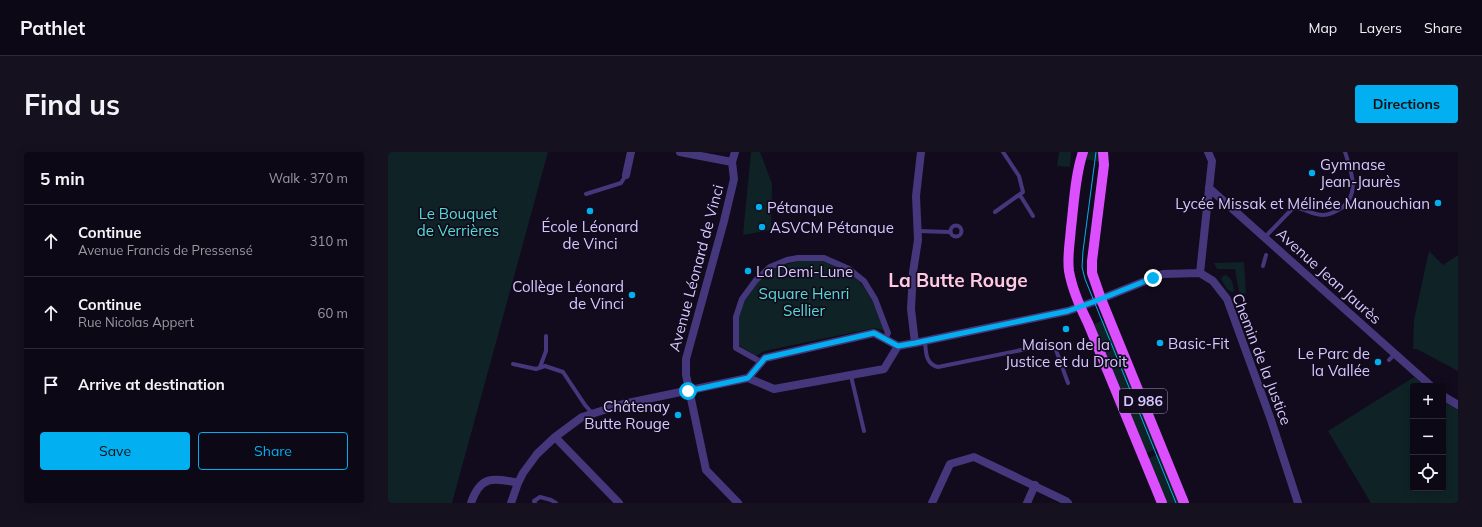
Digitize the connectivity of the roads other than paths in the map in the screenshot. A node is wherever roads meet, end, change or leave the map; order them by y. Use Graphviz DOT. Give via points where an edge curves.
graph roads {
  1 [pos="631,152"];
  2 [pos="680,152"];
  3 [pos="735,152"];
  4 [pos="921,152"];
  5 [pos="1002,152"];
  6 [pos="1083,152"];
  7 [pos="1103,152"];
  8 [pos="1345,152"];
  9 [pos="1211,155"];
  10 [pos="732,162"];
  11 [pos="626,175"];
  12 [pos="1209,188"];
  13 [pos="586,194"];
  14 [pos="1020,195"];
  15 [pos="995,212"];
  16 [pos="1033,216"];
  17 [pos="918,231"];
  18 [pos="950,232"];
  19 [pos="1267,241"];
  20 [pos="1266,255"];
  21 [pos="1263,266"];
  22 [pos="1200,273"];
  23 [pos="1101,299"];
  24 [pos="1080,307"];
  25 [pos="546,336"];
  26 [pos="885,339"];
  27 [pos="925,341"];
  28 [pos="915,343"];
  29 [pos="898,346"];
  30 [pos="1397,355"];
  31 [pos="1389,360"];
  32 [pos="761,362"];
  33 [pos="513,364"];
  34 [pos="540,367"];
  35 [pos="851,376"];
  36 [pos="748,378"];
  37 [pos="1068,383"];
  38 [pos="1428,383"];
  39 [pos="688,391"];
  40 [pos="1446,398"];
  41 [pos="1458,405"];
  42 [pos="592,414"];
  43 [pos="864,431"];
  44 [pos="555,437"];
  45 [pos="518,483"];
  46 [pos="1035,485"];
  47 [pos="471,503"];
  48 [pos="511,503"];
  49 [pos="535,503"];
  50 [pos="556,503"];
  51 [pos="619,503"];
  52 [pos="738,503"];
  53 [pos="932,503"];
  54 [pos="1027,503"];
  55 [pos="1068,503"];
  56 [pos="1162,503"];
  57 [pos="1184,503"];
  58 [pos="1298,503"];
  1 -- 11 [label="street"];
  2 -- 10 [label="street"];
  3 -- 10 [label="street, Avenue Léonard de Vinci"];
  4 -- 17 [label="street" via="916,196"];
  5 -- 14 [label="lane" via="1019,176 1023,192"];
  6 -- 24 [label="main road, D 986" via="1074,201 1069,264"];
  7 -- 23 [label="main road, D 986" via="1104,165 1092,261 1092,273"];
  8 -- 19 [label="lane" via="1354,180 1353,193 1346,203 1333,213 1324,215 1293,208"];
  9 -- 12 [label="street"];
  10 -- 39 [label="street, Avenue Léonard de Vinci" via="734,178 724,221 686,359"];
  11 -- 13 [label="lane" via="622,183"];
  12 -- 19 [label="street, Avenue Jean Jaurès"];
  12 -- 22 [label="street"];
  14 -- 15 [label="lane"];
  14 -- 16 [label="lane"];
  17 -- 18 [label="lane"];
  17 -- 28 [label="street" via="912,308"];
  19 -- 30 [label="street, Avenue Jean Jaurès"];
  20 -- 21 [label="lane"];
  22 -- 23 [label="street" via="1163,274"];
  22 -- 58 [label="street, Chemin de la Justice" via="1213,281 1227,299"];
  23 -- 24 [label="street"];
  23 -- 57 [label="main road, D 986"];
  24 -- 27 [label="street"];
  24 -- 56 [label="main road, D 986"];
  25 -- 34 [label="lane" via="546,351"];
  26 -- 29 [label="street"];
  26 -- 32 [label="street" via="874,333 765,358"];
  26 -- 32 [label="street" via="888,333 875,299 864,281 849,268 824,258 787,260 770,267 756,280 742,299 736,318 736,348"];
  27 -- 28 [label="street"];
  27 -- 37 [label="lane" via="927,358 932,365 938,367 1051,344 1056,350"];
  28 -- 29 [label="street"];
  29 -- 35 [label="street" via="884,369"];
  30 -- 31 [label="lane"];
  30 -- 38 [label="street, Avenue Jean Jaurès"];
  32 -- 36 [label="street"];
  33 -- 34 [label="lane" via="536,369"];
  34 -- 42 [label="lane" via="545,366 563,372"];
  35 -- 36 [label="street" via="774,389"];
  35 -- 43 [label="lane"];
  36 -- 39 [label="street"];
  39 -- 42 [label="street" via="623,404"];
  39 -- 52 [label="street, Avenue Léonard de Vinci" via="706,470"];
  40 -- 41 [label="street"];
  42 -- 44 [label="street" via="582,417"];
  44 -- 45 [label="street" via="537,454"];
  44 -- 51 [label="street"];
  45 -- 47 [label="street" via="494,479 483,482"];
  45 -- 48 [label="street"];
  46 -- 53 [label="street" via="974,457 950,464"];
  46 -- 54 [label="street"];
  46 -- 55 [label="street"];
  49 -- 50 [label="lane" via="534,501 540,497"];
}
